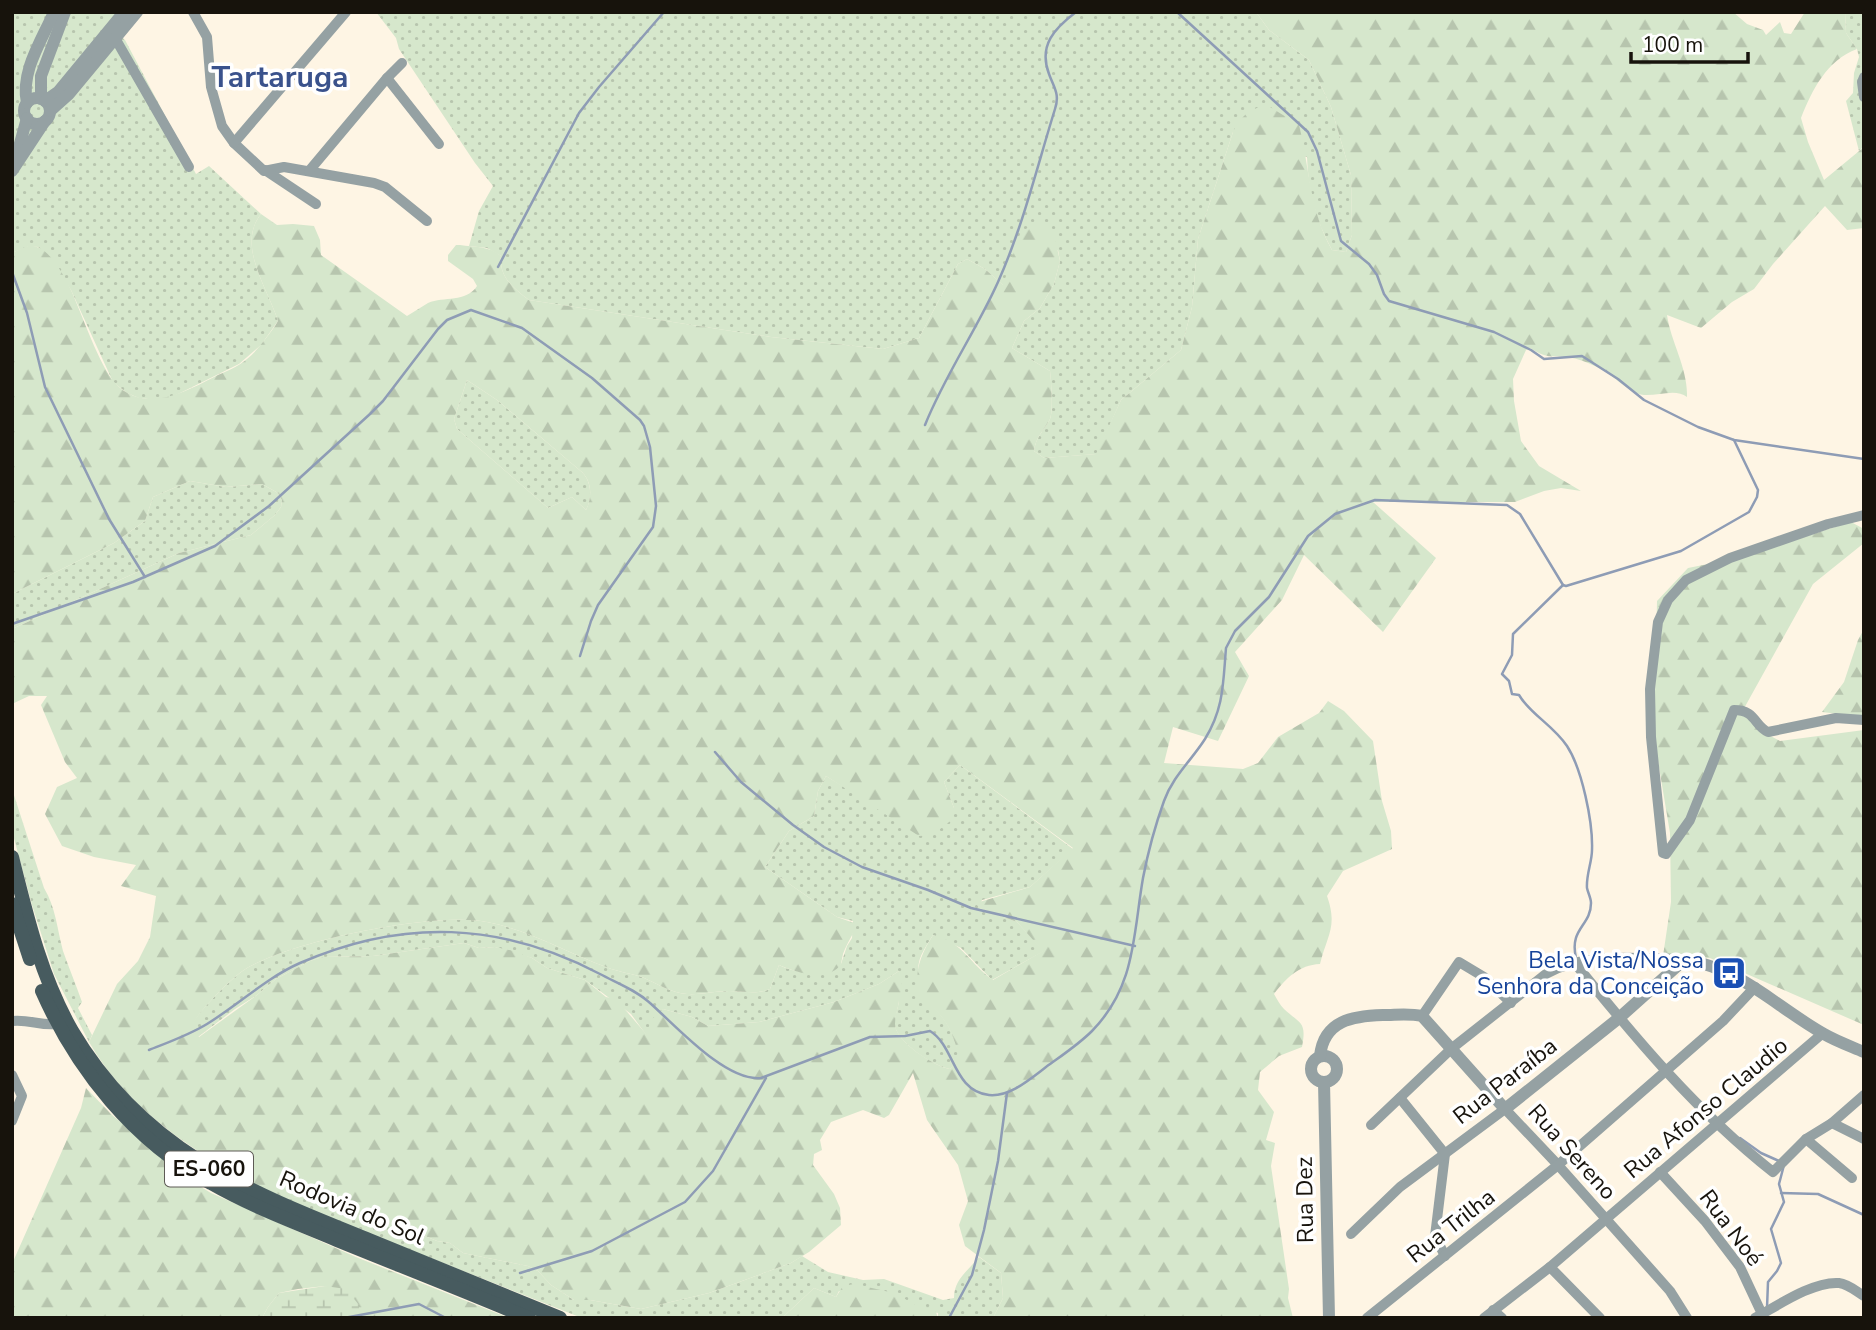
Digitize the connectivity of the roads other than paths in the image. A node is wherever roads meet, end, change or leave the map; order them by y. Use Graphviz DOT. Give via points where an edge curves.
graph roads {
  1 [pos="54,12"];
  2 [pos="65,12"];
  3 [pos="124,12"];
  4 [pos="137,12"];
  5 [pos="193,12"];
  6 [pos="346,12"];
  7 [pos="115,38"];
  8 [pos="402,63"];
  9 [pos="1864,77"];
  10 [pos="387,78"];
  11 [pos="1864,97"];
  12 [pos="27,103"];
  13 [pos="45,108"];
  14 [pos="27,118"];
  15 [pos="234,143"];
  16 [pos="439,144"];
  17 [pos="189,167"];
  18 [pos="13,170"];
  19 [pos="265,170"];
  20 [pos="309,171"];
  21 [pos="316,204"];
  22 [pos="427,221"];
  23 [pos="1864,515"];
  24 [pos="1864,720"];
  25 [pos="12,857"];
  26 [pos="12,904"];
  27 [pos="1685,959"];
  28 [pos="1574,962"];
  29 [pos="1755,987"];
  30 [pos="1510,1003"];
  31 [pos="1422,1016"];
  32 [pos="1619,1018"];
  33 [pos="12,1021"];
  34 [pos="57,1024"];
  35 [pos="1823,1033"];
  36 [pos="1451,1049"];
  37 [pos="1864,1052"];
  38 [pos="1320,1056"];
  39 [pos="1665,1071"];
  40 [pos="12,1074"];
  41 [pos="1324,1082"];
  42 [pos="1864,1095"];
  43 [pos="1400,1098"];
  44 [pos="1505,1109"];
  45 [pos="12,1121"];
  46 [pos="1832,1123"];
  47 [pos="1717,1124"];
  48 [pos="1371,1125"];
  49 [pos="1806,1139"];
  50 [pos="1864,1139"];
  51 [pos="1445,1154"];
  52 [pos="1558,1165"];
  53 [pos="1660,1172"];
  54 [pos="1853,1178"];
  55 [pos="1604,1220"];
  56 [pos="1351,1234"];
  57 [pos="1445,1256"];
  58 [pos="1549,1267"];
  59 [pos="1864,1282"];
  60 [pos="1849,1286"];
  61 [pos="1864,1296"];
  62 [pos="1493,1310"];
  63 [pos="1764,1314"];
  64 [pos="529,1318"];
  65 [pos="560,1318"];
  66 [pos="1329,1318"];
  67 [pos="1367,1318"];
  68 [pos="1484,1318"];
  69 [pos="1502,1318"];
  70 [pos="1600,1318"];
  71 [pos="1687,1318"];
  1 -- 12 [label="street" via="27,73"];
  2 -- 13 [label="street" via="41,76"];
  3 -- 13 [label="street"];
  4 -- 7 [label="street"];
  5 -- 15 [label="street" via="207,37 216,112"];
  6 -- 15 [label="street"];
  7 -- 13 [label="street" via="69,94"];
  7 -- 17 [label="street"];
  8 -- 10 [label="street"];
  9 -- 11 [label="street"];
  10 -- 16 [label="street"];
  10 -- 20 [label="street"];
  12 -- 13 [label="street" via="33,99"];
  12 -- 14 [label="street"];
  13 -- 14 [label="street" via="37,124"];
  13 -- 18 [label="street"];
  14 -- 18 [label="street"];
  15 -- 19 [label="street"];
  19 -- 20 [label="street"];
  19 -- 21 [label="street"];
  20 -- 22 [label="street" via="380,185"];
  23 -- 24 [label="street" via="1730,558 1686,580 1668,600 1658,622 1650,689 1662,852 1666,854 1690,820 1734,710 1749,713 1768,732 1836,718"];
  25 -- 65 [label="main road, Rodovia do Sol / ES-060" via="33,941 65,1018 106,1079 146,1122 239,1185"];
  26 -- 34 [label="main road, Rodovia do Sol / ES-060"];
  27 -- 28 [label="street"];
  27 -- 29 [label="street" via="1722,970"];
  27 -- 32 [label="street, Rua Paraíba"];
  28 -- 30 [label="street" via="1546,974"];
  28 -- 32 [label="street"];
  29 -- 35 [label="street"];
  29 -- 39 [label="street, Rua Trilha"];
  30 -- 31 [label="street" via="1484,977 1459,962"];
  30 -- 36 [label="street"];
  31 -- 36 [label="street, Rua Sereno"];
  31 -- 38 [label="street" via="1351,1018 1327,1034"];
  32 -- 39 [label="street"];
  32 -- 44 [label="street, Rua Paraíba"];
  33 -- 34 [label="street"];
  34 -- 64 [label="main road, Rodovia do Sol / ES-060" via="115,1107 194,1173 276,1215"];
  35 -- 37 [label="street"];
  35 -- 47 [label="street, Rua Afonso Claudio"];
  36 -- 43 [label="street"];
  36 -- 44 [label="street, Rua Sereno"];
  38 -- 41 [label="street" via="1311,1070"];
  38 -- 41 [label="street" via="1331,1057 1337,1067 1334,1078"];
  39 -- 47 [label="street"];
  39 -- 52 [label="street, Rua Trilha"];
  40 -- 45 [label="street" via="22,1096"];
  41 -- 66 [label="street, Rua Dez"];
  42 -- 46 [label="street"];
  43 -- 48 [label="street"];
  43 -- 51 [label="street"];
  44 -- 51 [label="street, Rua Paraíba"];
  44 -- 52 [label="street, Rua Sereno"];
  46 -- 49 [label="street"];
  46 -- 50 [label="street"];
  47 -- 49 [label="street" via="1773,1172"];
  47 -- 53 [label="street, Rua Afonso Claudio"];
  49 -- 54 [label="street"];
  51 -- 56 [label="street, Rua Paraíba" via="1400,1187"];
  51 -- 57 [label="street" via="1434,1236"];
  52 -- 55 [label="street, Rua Sereno"];
  52 -- 57 [label="street, Rua Trilha"];
  53 -- 55 [label="street, Rua Afonso Claudio"];
  53 -- 63 [label="street, Rua Noé" via="1741,1266"];
  55 -- 58 [label="street, Rua Afonso Claudio"];
  55 -- 71 [label="street, Rua Sereno" via="1670,1291"];
  57 -- 67 [label="street, Rua Trilha"];
  58 -- 62 [label="street, Rua Afonso Claudio"];
  58 -- 70 [label="street"];
  59 -- 60 [label="street"];
  60 -- 61 [label="street"];
  60 -- 63 [label="street" via="1826,1284"];
  62 -- 68 [label="street, Rua Afonso Claudio"];
  62 -- 69 [label="street"];
}
